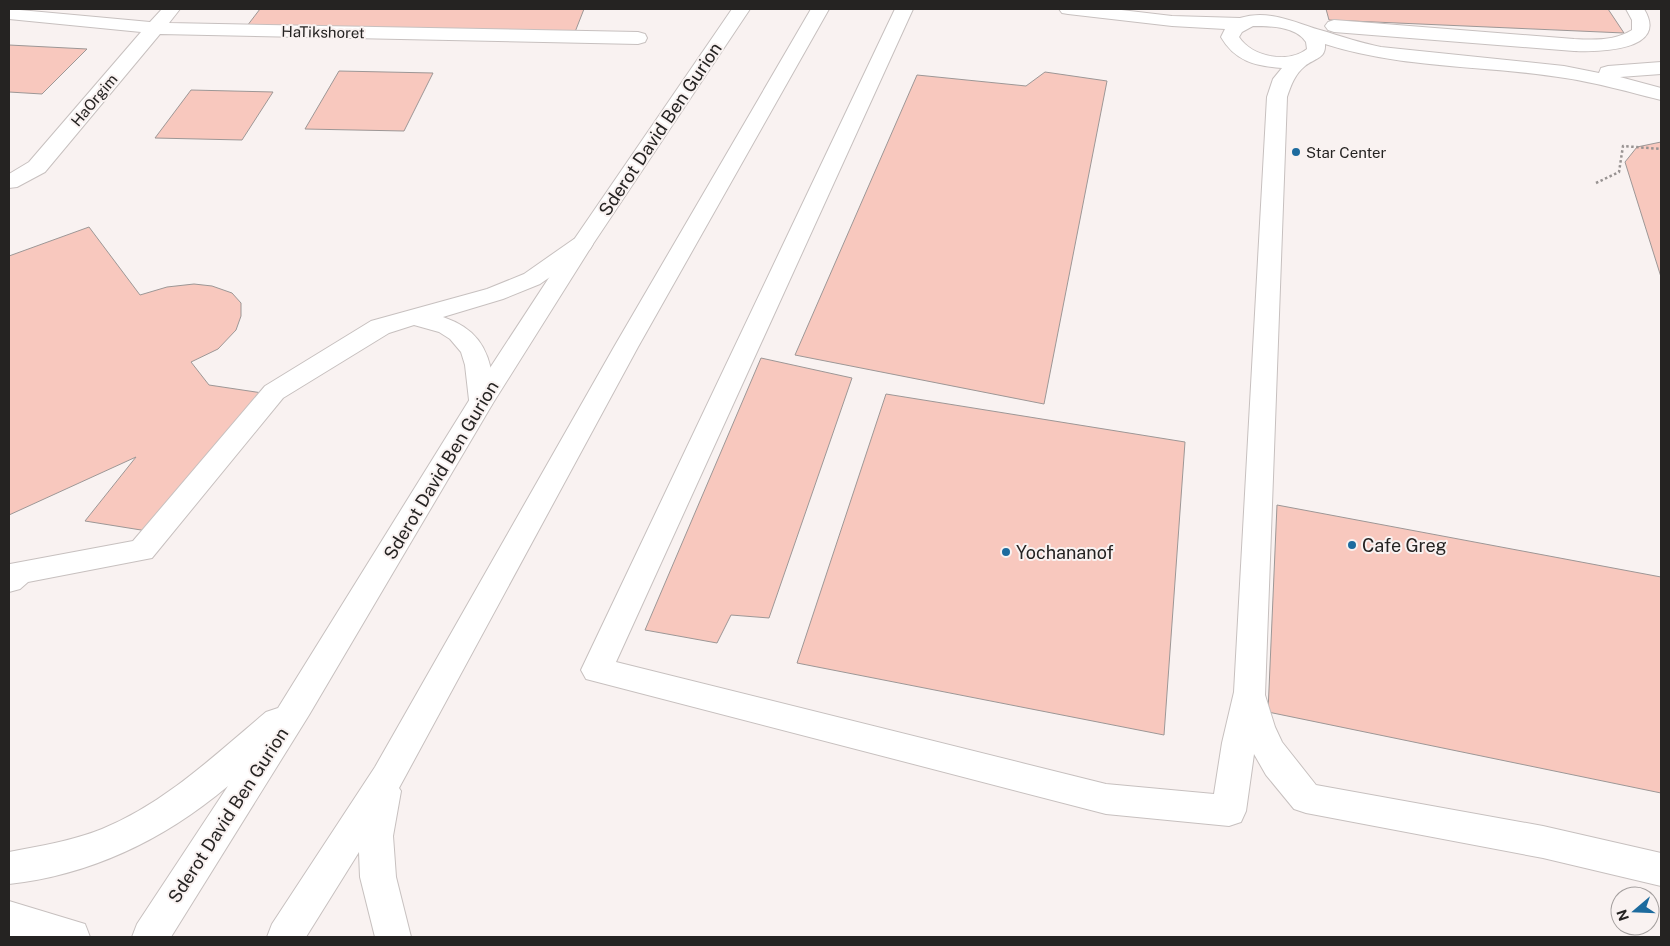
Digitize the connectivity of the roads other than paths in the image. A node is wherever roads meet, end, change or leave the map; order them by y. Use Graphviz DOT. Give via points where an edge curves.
graph roads {
  1 [pos="171,9"];
  2 [pos="741,9"];
  3 [pos="820,9"];
  4 [pos="904,9"];
  5 [pos="1068,9"];
  6 [pos="1635,9"];
  7 [pos="9,14"];
  8 [pos="1271,15"];
  9 [pos="1146,18"];
  10 [pos="1241,24"];
  11 [pos="1334,26"];
  12 [pos="154,28"];
  13 [pos="1308,32"];
  14 [pos="1430,34"];
  15 [pos="638,38"];
  16 [pos="1549,43"];
  17 [pos="1241,50"];
  18 [pos="1381,53"];
  19 [pos="1405,56"];
  20 [pos="1303,59"];
  21 [pos="1661,68"];
  22 [pos="1564,72"];
  23 [pos="1609,72"];
  24 [pos="1661,94"];
  25 [pos="1277,97"];
  26 [pos="9,182"];
  27 [pos="582,244"];
  28 [pos="411,317"];
  29 [pos="482,400"];
  30 [pos="9,581"];
  31 [pos="1250,692"];
  32 [pos="298,705"];
  33 [pos="386,778"];
  34 [pos="9,868"];
  35 [pos="1661,870"];
  36 [pos="9,919"];
  37 [pos="72,937"];
  38 [pos="150,937"];
  39 [pos="285,937"];
  40 [pos="393,937"];
  1 -- 12 [label="main road, HaOrgim"];
  2 -- 27 [label="main road, Sderot David Ben Gurion"];
  3 -- 33 [label="main road" via="626,347"];
  4 -- 31 [label="main road" via="597,670 1106,799 1229,811"];
  5 -- 9 [label="main road"];
  6 -- 16 [label="main road" via="1642,26 1640,33 1632,39 1602,45"];
  7 -- 12 [label="main road, HaTikshoret"];
  8 -- 10 [label="main road"];
  8 -- 13 [label="main road"];
  9 -- 10 [label="main road"];
  9 -- 17 [label="main road"];
  10 -- 17 [label="main road" via="1230,34 1231,40"];
  11 -- 14 [label="main road"];
  12 -- 15 [label="main road, HaTikshoret"];
  12 -- 26 [label="main road, HaOrgim" via="37,167"];
  13 -- 18 [label="main road"];
  13 -- 20 [label="main road" via="1317,48 1315,53"];
  14 -- 16 [label="main road"];
  14 -- 19 [label="main road"];
  16 -- 23 [label="main road"];
  17 -- 20 [label="main road" via="1269,61"];
  17 -- 25 [label="main road"];
  18 -- 19 [label="main road"];
  18 -- 20 [label="main road"];
  19 -- 22 [label="main road"];
  20 -- 25 [label="main road" via="1283,79"];
  21 -- 23 [label="main road"];
  22 -- 23 [label="main road"];
  22 -- 24 [label="main road"];
  25 -- 31 [label="main road"];
  27 -- 28 [label="main road" via="532,279 465,303"];
  27 -- 29 [label="main road, Sderot David Ben Gurion"];
  28 -- 29 [label="main road" via="436,322 456,331 474,350"];
  28 -- 30 [label="main road" via="380,327 274,392 142,550 20,572"];
  29 -- 32 [label="main road, Sderot David Ben Gurion"];
  31 -- 35 [label="main road" via="1257,728 1265,744 1306,798 1543,842"];
  32 -- 34 [label="main road" via="168,812 132,833 88,851"];
  32 -- 38 [label="main road, Sderot David Ben Gurion"];
  33 -- 39 [label="main road"];
  33 -- 40 [label="main road" via="376,836 378,877"];
  36 -- 37 [label="main road"];
}
